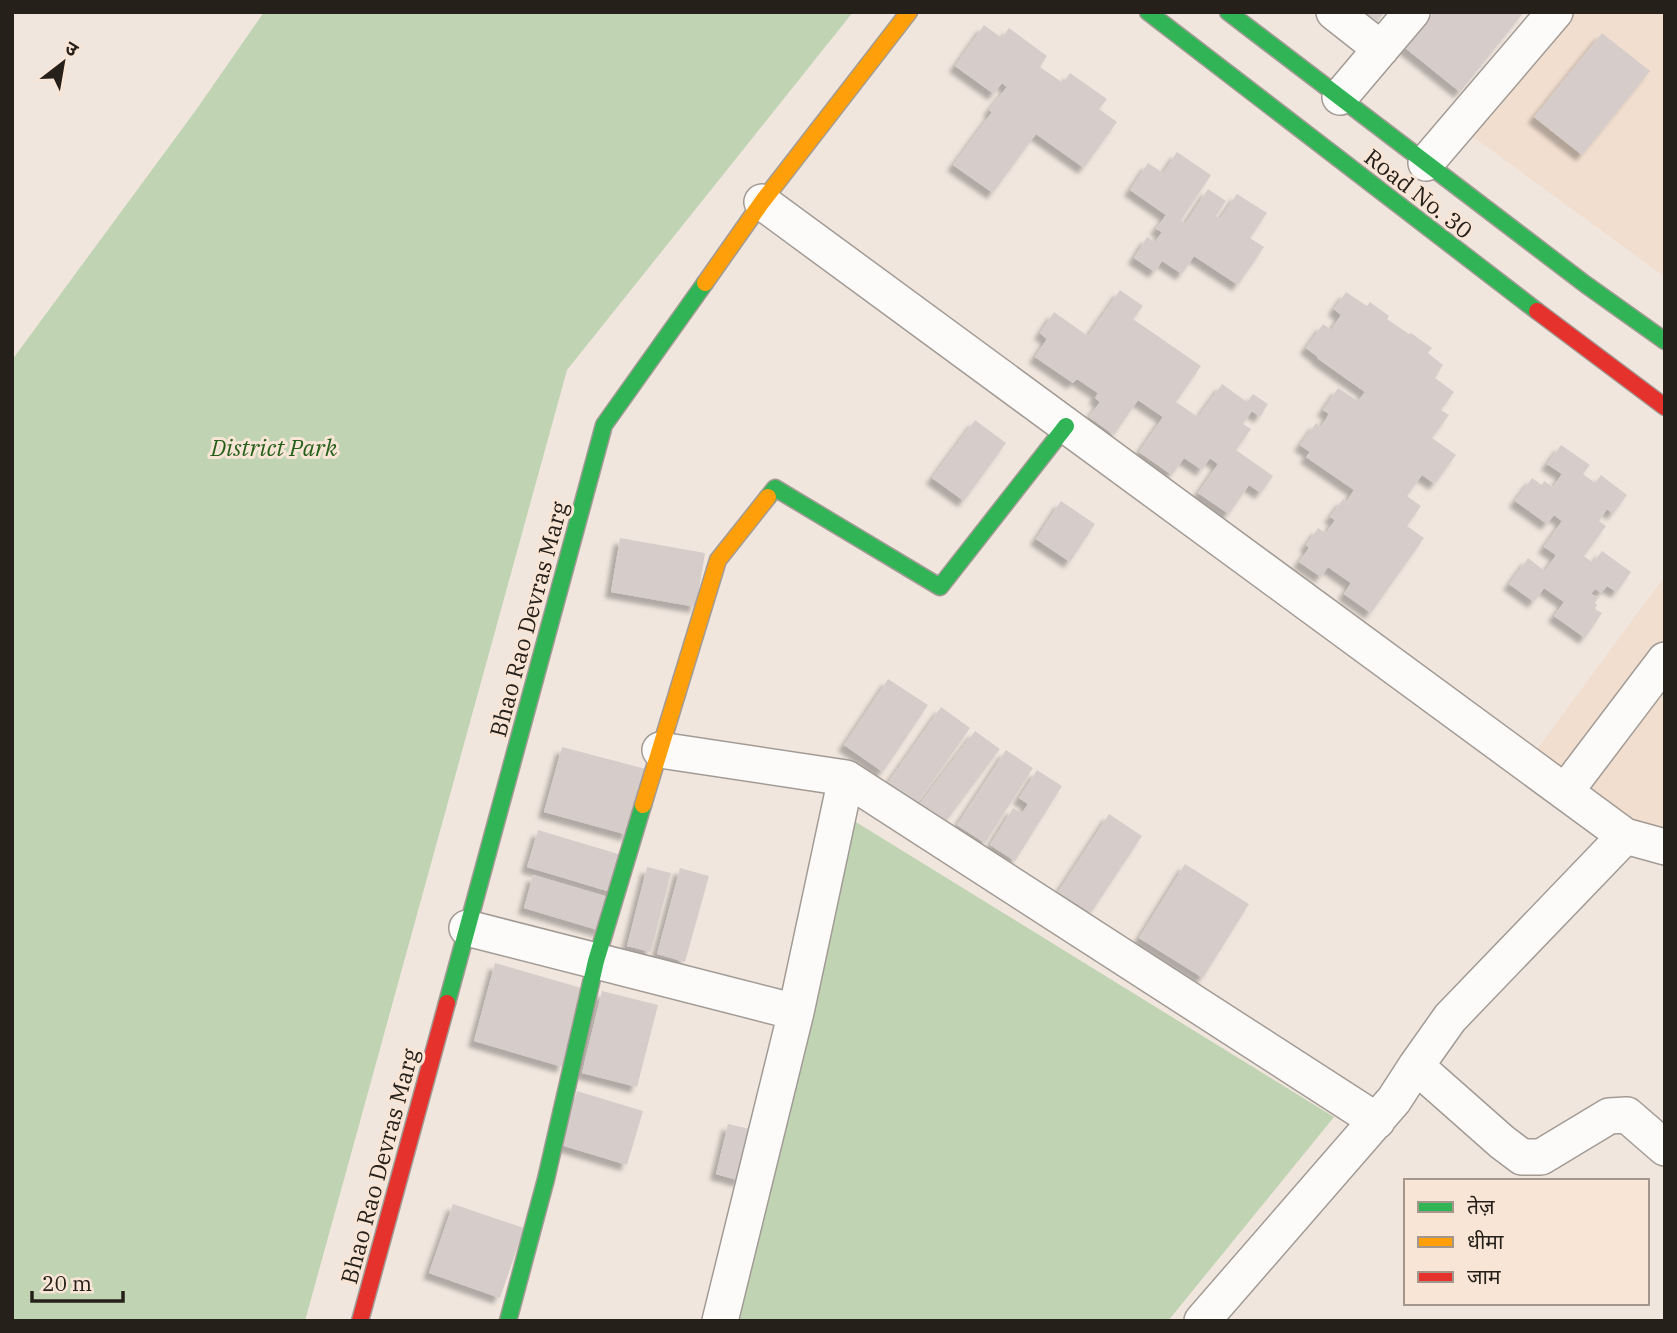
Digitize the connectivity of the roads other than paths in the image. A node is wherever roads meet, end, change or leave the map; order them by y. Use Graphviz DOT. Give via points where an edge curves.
graph roads {
  1 [pos="909,12"];
  2 [pos="1148,12"];
  3 [pos="1228,12"];
  4 [pos="1334,12"];
  5 [pos="1412,12"];
  6 [pos="1555,12"];
  7 [pos="1381,49"];
  8 [pos="1340,97"];
  9 [pos="1426,163"];
  10 [pos="762,202"];
  11 [pos="1665,341"];
  12 [pos="1665,407"];
  13 [pos="1066,426"];
  14 [pos="1665,660"];
  15 [pos="660,750"];
  16 [pos="846,778"];
  17 [pos="1565,792"];
  18 [pos="1625,836"];
  19 [pos="1665,847"];
  20 [pos="467,928"];
  21 [pos="596,961"];
  22 [pos="796,1013"];
  23 [pos="1416,1066"];
  24 [pos="1377,1121"];
  25 [pos="1665,1148"];
  26 [pos="360,1321"];
  27 [pos="508,1321"];
  28 [pos="720,1321"];
  29 [pos="1202,1321"];
  1 -- 10 [label="street, Bhao Rao Devras Marg"];
  2 -- 12 [label="street, Road No. 30"];
  3 -- 8 [label="street, Road No. 30"];
  4 -- 7 [label="street"];
  5 -- 7 [label="street"];
  6 -- 9 [label="street"];
  7 -- 8 [label="street"];
  8 -- 9 [label="street, Road No. 30"];
  9 -- 11 [label="street, Road No. 30"];
  10 -- 13 [label="street"];
  10 -- 20 [label="street, Bhao Rao Devras Marg" via="604,425"];
  13 -- 15 [label="street" via="940,587 775,488 718,560"];
  13 -- 17 [label="street"];
  14 -- 17 [label="street"];
  15 -- 16 [label="street"];
  15 -- 21 [label="street"];
  16 -- 22 [label="street"];
  16 -- 24 [label="street"];
  17 -- 18 [label="street"];
  18 -- 19 [label="street"];
  18 -- 23 [label="street" via="1450,1018"];
  20 -- 21 [label="street"];
  20 -- 26 [label="street, Bhao Rao Devras Marg"];
  21 -- 22 [label="street"];
  21 -- 27 [label="street"];
  22 -- 28 [label="street"];
  23 -- 24 [label="street"];
  23 -- 25 [label="street" via="1522,1157 1541,1157 1609,1116 1627,1115"];
  24 -- 29 [label="street"];
}
